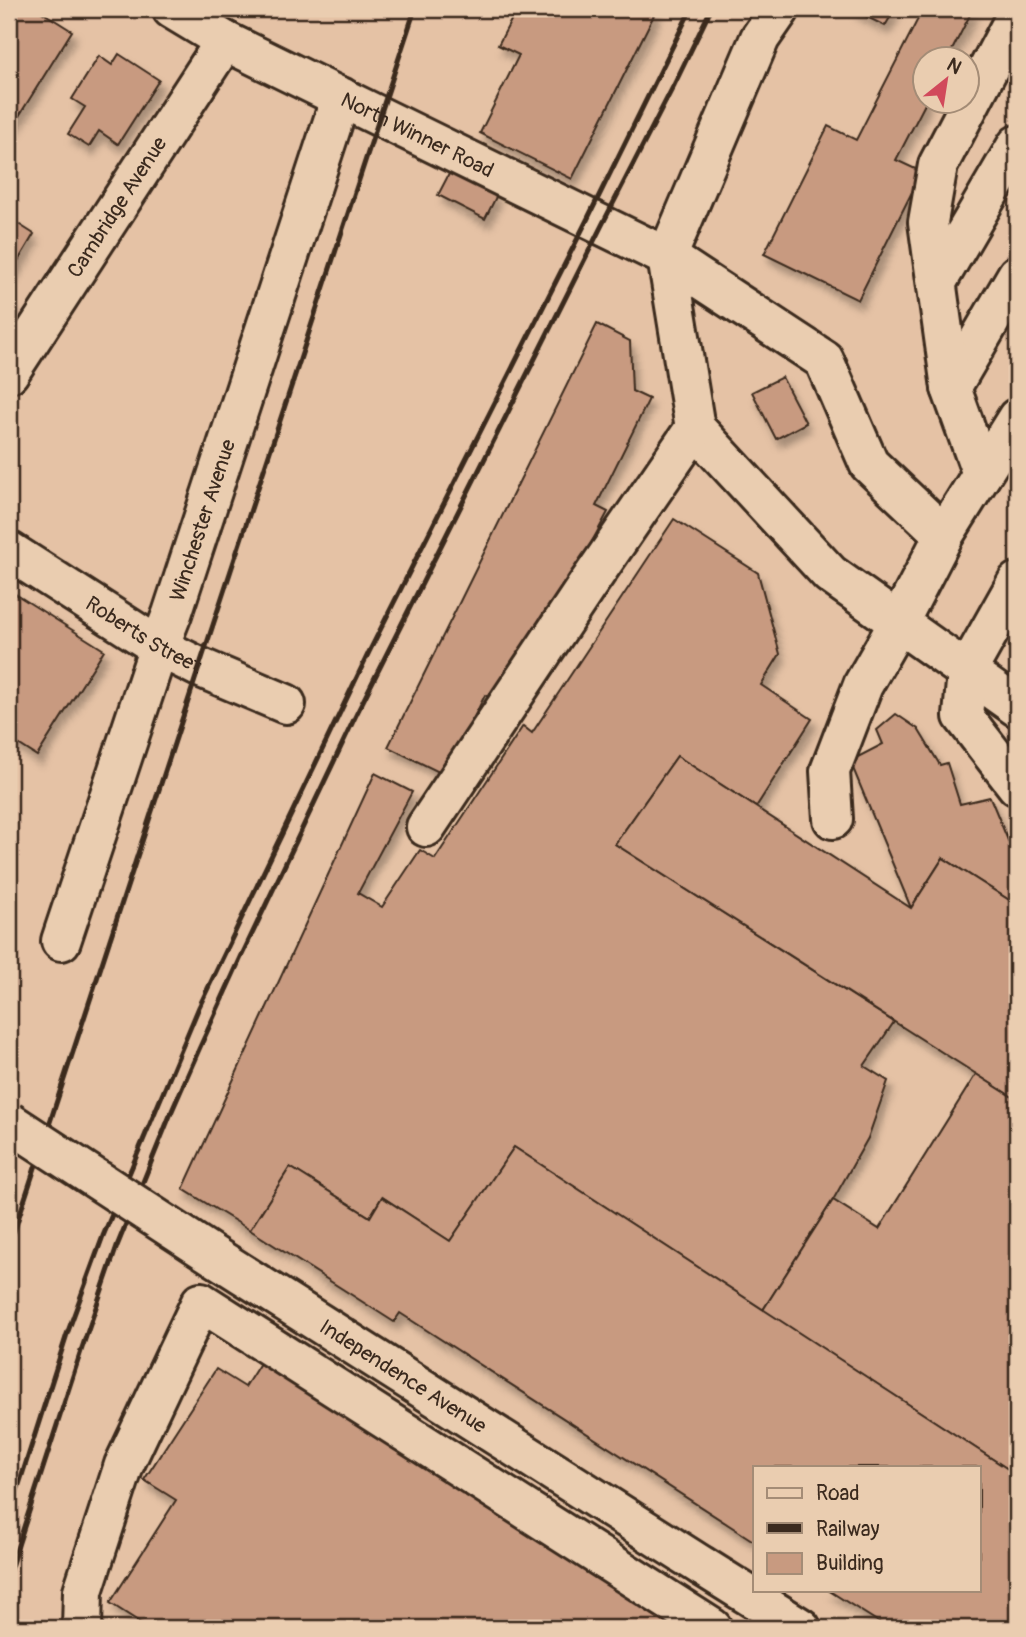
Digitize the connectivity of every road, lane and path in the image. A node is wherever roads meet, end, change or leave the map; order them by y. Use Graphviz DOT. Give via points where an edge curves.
graph roads {
  1 [pos="172,9"];
  2 [pos="780,9"];
  3 [pos="1017,14"];
  4 [pos="225,41"];
  5 [pos="341,97"];
  6 [pos="1017,145"];
  7 [pos="667,257"];
  8 [pos="1017,275"];
  9 [pos="937,282"];
  10 [pos="9,373"];
  11 [pos="951,388"];
  12 [pos="1017,418"];
  13 [pos="695,428"];
  14 [pos="982,474"];
  15 [pos="944,535"];
  16 [pos="9,551"];
  17 [pos="1017,582"];
  18 [pos="899,622"];
  19 [pos="159,647"];
  20 [pos="967,671"];
  21 [pos="286,704"];
  22 [pos="1017,707"];
  23 [pos="1017,786"];
  24 [pos="833,820"];
  25 [pos="426,827"];
  26 [pos="61,941"];
  27 [pos="9,1122"];
  28 [pos="82,1628"];
  29 [pos="712,1628"];
  30 [pos="801,1628"];
  1 -- 4 [label="street, North Winner Road"];
  2 -- 7 [label="street" via="760,38"];
  3 -- 9 [label="street" via="938,166 928,222"];
  4 -- 5 [label="street, North Winner Road"];
  4 -- 10 [label="street, Cambridge Avenue"];
  5 -- 7 [label="street, North Winner Road"];
  5 -- 19 [label="street, Winchester Avenue"];
  6 -- 9 [label="street"];
  7 -- 13 [label="street"];
  7 -- 15 [label="street, North Winner Road" via="824,360 869,464"];
  8 -- 11 [label="street"];
  9 -- 11 [label="street"];
  11 -- 14 [label="street"];
  12 -- 14 [label="street"];
  13 -- 18 [label="street" via="830,574"];
  13 -- 25 [label="street"];
  14 -- 15 [label="street"];
  15 -- 18 [label="street"];
  16 -- 19 [label="street, Roberts Street"];
  17 -- 20 [label="street"];
  18 -- 20 [label="street"];
  18 -- 24 [label="street" via="863,685 830,771"];
  19 -- 21 [label="street, Roberts Street"];
  19 -- 26 [label="street, Winchester Avenue"];
  20 -- 22 [label="street"];
  20 -- 23 [label="street" via="962,716"];
  27 -- 30 [label="street, Independence Avenue, bridge"];
  28 -- 29 [label="street" via="83,1591 124,1465 201,1303"];
}
